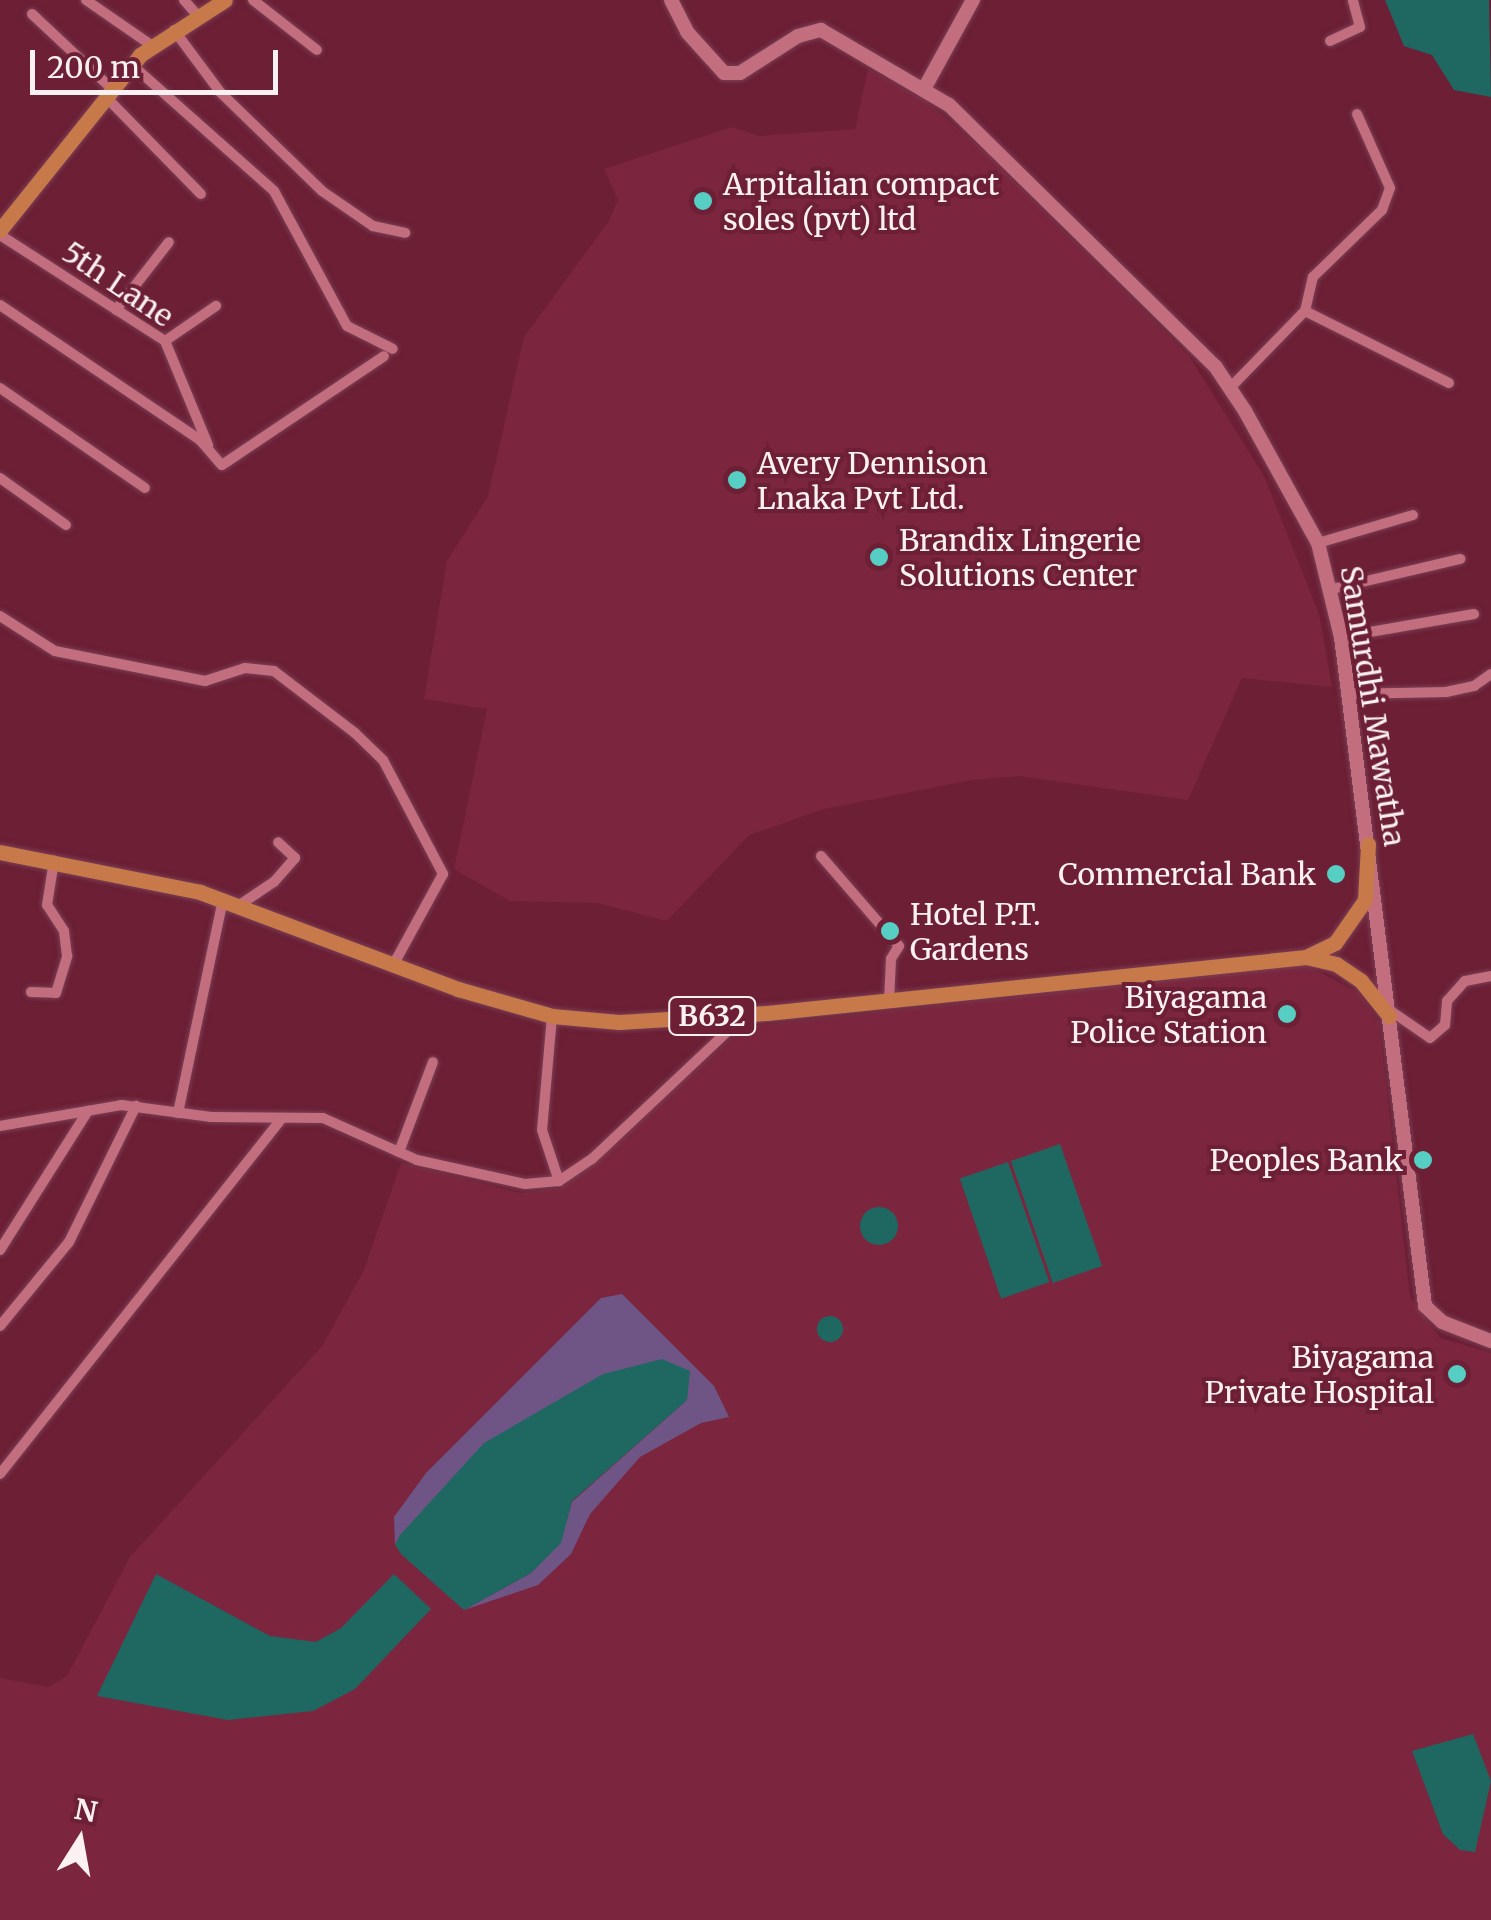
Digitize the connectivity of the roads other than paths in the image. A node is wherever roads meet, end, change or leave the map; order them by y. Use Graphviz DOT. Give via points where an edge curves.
graph roads {
  1 [pos="86,0"];
  2 [pos="184,0"];
  3 [pos="223,0"];
  4 [pos="252,0"];
  5 [pos="671,0"];
  6 [pos="973,0"];
  7 [pos="1354,0"];
  8 [pos="32,14"];
  9 [pos="197,15"];
  10 [pos="173,28"];
  11 [pos="1330,41"];
  12 [pos="151,44"];
  13 [pos="317,50"];
  14 [pos="131,64"];
  15 [pos="924,89"];
  16 [pos="108,92"];
  17 [pos="1357,114"];
  18 [pos="201,194"];
  19 [pos="0,232"];
  20 [pos="405,233"];
  21 [pos="169,242"];
  22 [pos="0,305"];
  23 [pos="216,306"];
  24 [pos="116,310"];
  25 [pos="1305,311"];
  26 [pos="165,341"];
  27 [pos="1449,383"];
  28 [pos="0,388"];
  29 [pos="1230,388"];
  30 [pos="209,448"];
  31 [pos="0,478"];
  32 [pos="146,488"];
  33 [pos="1413,515"];
  34 [pos="66,524"];
  35 [pos="1318,543"];
  36 [pos="1460,558"];
  37 [pos="1328,590"];
  38 [pos="1474,614"];
  39 [pos="0,616"];
  40 [pos="1341,637"];
  41 [pos="1491,674"];
  42 [pos="1348,694"];
  43 [pos="278,842"];
  44 [pos="1368,844"];
  45 [pos="0,852"];
  46 [pos="820,856"];
  47 [pos="54,860"];
  48 [pos="222,899"];
  49 [pos="240,904"];
  50 [pos="1306,957"];
  51 [pos="392,967"];
  52 [pos="1491,976"];
  53 [pos="31,992"];
  54 [pos="889,1001"];
  55 [pos="1389,1012"];
  56 [pos="745,1015"];
  57 [pos="552,1016"];
  58 [pos="433,1062"];
  59 [pos="136,1106"];
  60 [pos="88,1111"];
  61 [pos="178,1113"];
  62 [pos="282,1118"];
  63 [pos="0,1126"];
  64 [pos="398,1152"];
  65 [pos="559,1181"];
  66 [pos="0,1250"];
  67 [pos="0,1326"];
  68 [pos="1491,1341"];
  69 [pos="0,1474"];
  1 -- 12 [label="street"];
  2 -- 9 [label="street"];
  3 -- 9 [label="main road"];
  4 -- 13 [label="street"];
  5 -- 15 [label="main road, Samurdhi Mawatha" via="688,32 724,73 740,73 798,36 820,30"];
  6 -- 15 [label="main road"];
  7 -- 11 [label="street" via="1360,27"];
  8 -- 16 [label="street"];
  9 -- 10 [label="main road"];
  10 -- 12 [label="main road"];
  10 -- 20 [label="street" via="220,92 322,191 373,226"];
  12 -- 14 [label="main road"];
  14 -- 16 [label="main road"];
  14 -- 30 [label="street" via="274,191 346,326 389,352 222,466"];
  15 -- 29 [label="main road, Samurdhi Mawatha" via="948,105"];
  16 -- 18 [label="street"];
  16 -- 19 [label="main road"];
  17 -- 25 [label="street" via="1390,188 1382,210 1313,277"];
  19 -- 24 [label="street, 5th Lane"];
  21 -- 24 [label="street"];
  22 -- 30 [label="street"];
  23 -- 26 [label="street"];
  24 -- 26 [label="street, 5th Lane"];
  25 -- 27 [label="street"];
  25 -- 29 [label="street"];
  26 -- 30 [label="street, 5th Lane"];
  28 -- 32 [label="street"];
  29 -- 35 [label="main road, Samurdhi Mawatha"];
  31 -- 34 [label="street"];
  33 -- 35 [label="street"];
  35 -- 37 [label="main road, Samurdhi Mawatha"];
  36 -- 37 [label="street"];
  37 -- 40 [label="main road, Samurdhi Mawatha"];
  38 -- 40 [label="street"];
  39 -- 51 [label="street" via="55,651 205,680 244,668 274,670 355,733 391,773 444,874"];
  40 -- 42 [label="main road, Samurdhi Mawatha"];
  41 -- 42 [label="street" via="1446,692"];
  42 -- 44 [label="main road, Samurdhi Mawatha"];
  43 -- 49 [label="street" via="294,858 274,882"];
  44 -- 50 [label="main road" via="1365,900 1335,942"];
  44 -- 55 [label="main road, Samurdhi Mawatha"];
  45 -- 47 [label="main road, B632"];
  46 -- 54 [label="street" via="899,946 891,959"];
  47 -- 48 [label="main road, B632"];
  47 -- 53 [label="street" via="47,905 64,931 66,956 56,993"];
  48 -- 49 [label="main road, B632"];
  48 -- 61 [label="street"];
  49 -- 51 [label="main road, B632"];
  50 -- 54 [label="main road, B632"];
  50 -- 55 [label="main road, B632" via="1336,964"];
  51 -- 57 [label="main road, B632"];
  52 -- 55 [label="street" via="1466,982 1448,1001 1446,1025 1430,1038"];
  54 -- 56 [label="main road, B632"];
  55 -- 68 [label="main road, Samurdhi Mawatha" via="1425,1306 1442,1322"];
  56 -- 57 [label="main road, B632" via="619,1022"];
  56 -- 65 [label="street" via="592,1160"];
  57 -- 65 [label="street" via="542,1130"];
  58 -- 64 [label="street"];
  59 -- 60 [label="street"];
  59 -- 61 [label="street"];
  59 -- 67 [label="street" via="70,1242"];
  60 -- 63 [label="street"];
  60 -- 66 [label="street"];
  61 -- 62 [label="street"];
  62 -- 64 [label="street" via="342,1122"];
  62 -- 69 [label="street"];
  64 -- 65 [label="street" via="504,1180"];
}
